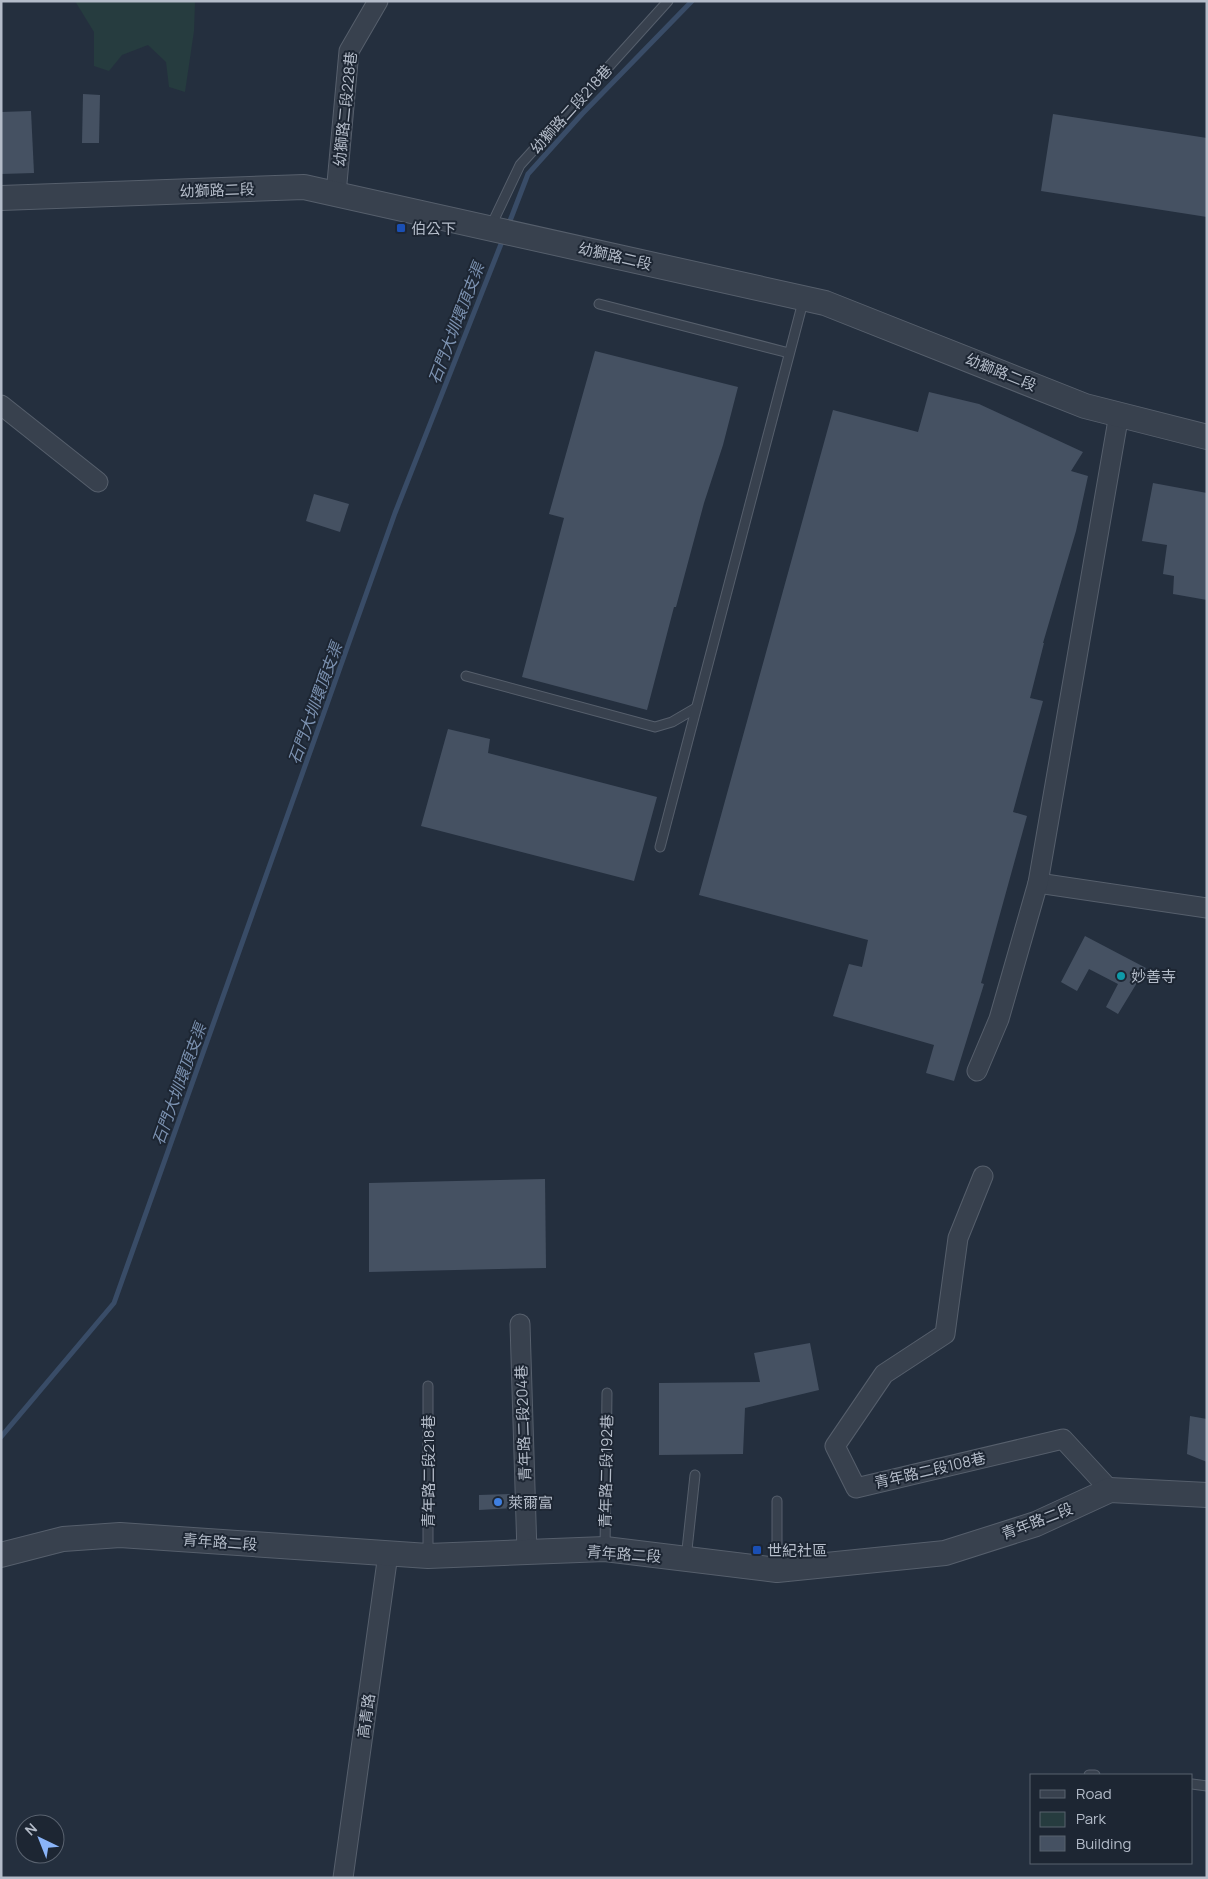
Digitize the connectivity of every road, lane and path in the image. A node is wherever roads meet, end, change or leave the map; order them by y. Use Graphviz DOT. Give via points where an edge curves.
graph roads {
  1 [pos="378,1"];
  2 [pos="668,1"];
  3 [pos="336,194"];
  4 [pos="1,198"];
  5 [pos="490,228"];
  6 [pos="804,298"];
  7 [pos="599,304"];
  8 [pos="789,353"];
  9 [pos="1,406"];
  10 [pos="1119,414"];
  11 [pos="1207,437"];
  12 [pos="98,482"];
  13 [pos="466,676"];
  14 [pos="696,708"];
  15 [pos="660,847"];
  16 [pos="1038,883"];
  17 [pos="1207,908"];
  18 [pos="977,1071"];
  19 [pos="983,1176"];
  20 [pos="520,1324"];
  21 [pos="428,1386"];
  22 [pos="607,1393"];
  23 [pos="695,1475"];
  24 [pos="1110,1490"];
  25 [pos="1207,1495"];
  26 [pos="777,1501"];
  27 [pos="605,1549"];
  28 [pos="527,1553"];
  29 [pos="388,1554"];
  30 [pos="1,1555"];
  31 [pos="428,1556"];
  32 [pos="686,1560"];
  33 [pos="777,1570"];
  34 [pos="1193,1784"];
  35 [pos="1207,1786"];
  36 [pos="343,1878"];
  1 -- 3 [label="street, 幼獅路二段228巷" via="348,51"];
  2 -- 5 [label="lane, 幼獅路二段218巷" via="520,165"];
  3 -- 4 [label="street, 幼獅路二段" via="304,187"];
  3 -- 5 [label="street, 幼獅路二段"];
  5 -- 6 [label="street, 幼獅路二段"];
  6 -- 8 [label="lane"];
  6 -- 10 [label="street, 幼獅路二段" via="825,303 1084,406"];
  7 -- 8 [label="lane"];
  8 -- 14 [label="lane"];
  9 -- 12 [label="street"];
  10 -- 11 [label="street, 幼獅路二段"];
  10 -- 16 [label="street"];
  13 -- 14 [label="lane" via="655,727 672,722"];
  14 -- 15 [label="lane"];
  16 -- 17 [label="street"];
  16 -- 18 [label="street" via="999,1019"];
  19 -- 24 [label="street, 青年路二段108巷" via="958,1238 945,1334 884,1374 835,1446 856,1488 1063,1439"];
  20 -- 28 [label="street, 青年路二段204巷"];
  21 -- 31 [label="lane, 青年路二段218巷"];
  22 -- 27 [label="lane, 青年路二段192巷"];
  23 -- 32 [label="lane"];
  24 -- 25 [label="street, 青年路二段"];
  24 -- 33 [label="street, 青年路二段" via="1036,1524 945,1553"];
  26 -- 33 [label="lane"];
  27 -- 28 [label="street, 青年路二段"];
  27 -- 32 [label="street, 青年路二段"];
  28 -- 31 [label="street, 青年路二段"];
  29 -- 30 [label="street, 青年路二段" via="120,1535 63,1539"];
  29 -- 31 [label="street, 青年路二段"];
  29 -- 36 [label="street, 高青路"];
  32 -- 33 [label="street, 青年路二段"];
  34 -- 35 [label="lane"];
}
